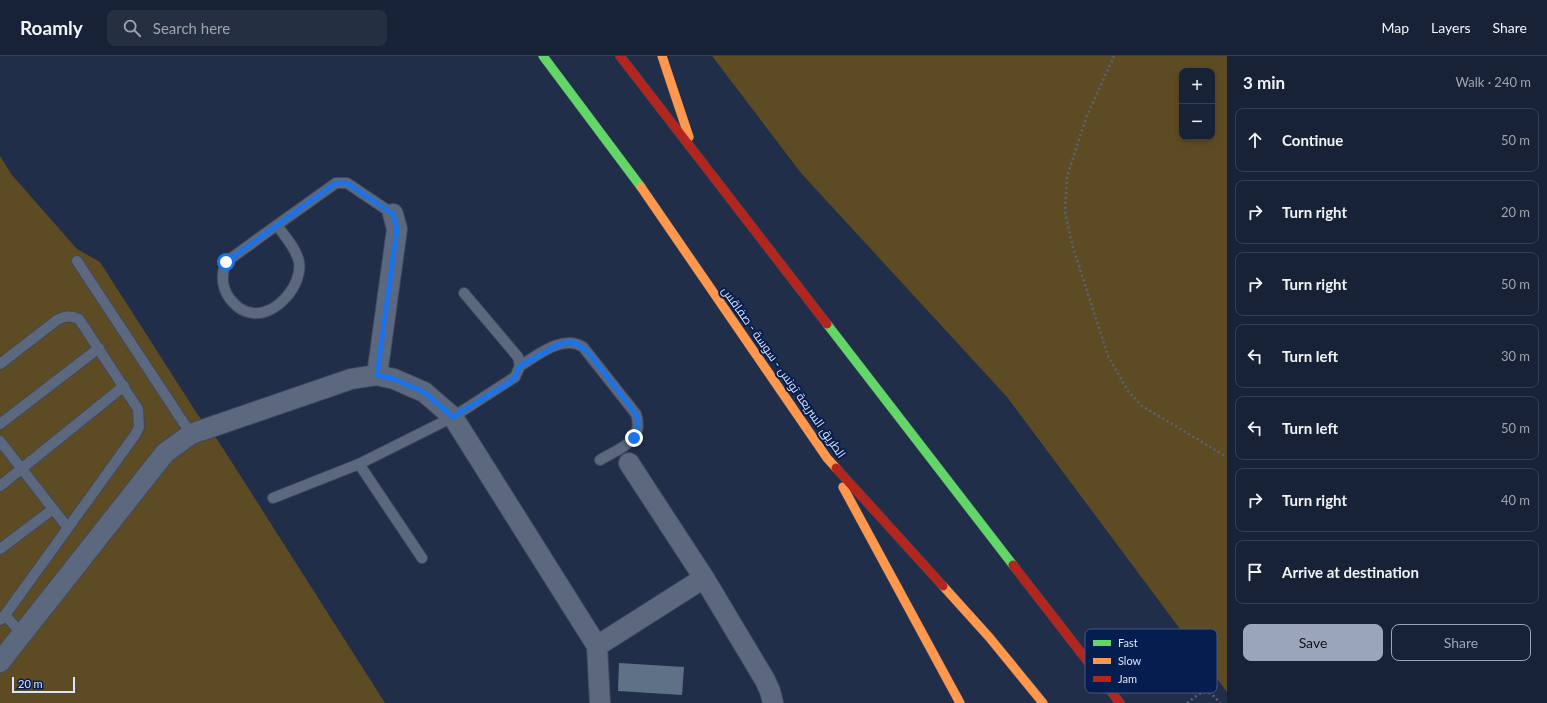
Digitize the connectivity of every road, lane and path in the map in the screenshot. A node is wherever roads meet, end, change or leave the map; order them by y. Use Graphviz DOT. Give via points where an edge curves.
graph roads {
  1 [pos="543,56"];
  2 [pos="620,56"];
  3 [pos="662,56"];
  4 [pos="1114,56"];
  5 [pos="691,146"];
  6 [pos="393,214"];
  7 [pos="277,225"];
  8 [pos="77,261"];
  9 [pos="464,293"];
  10 [pos="99,348"];
  11 [pos="0,364"];
  12 [pos="520,366"];
  13 [pos="377,375"];
  14 [pos="124,386"];
  15 [pos="453,417"];
  16 [pos="0,424"];
  17 [pos="191,434"];
  18 [pos="0,441"];
  19 [pos="1227,457"];
  20 [pos="827,458"];
  21 [pos="600,460"];
  22 [pos="630,463"];
  23 [pos="359,464"];
  24 [pos="21,469"];
  25 [pos="0,486"];
  26 [pos="273,498"];
  27 [pos="53,510"];
  28 [pos="68,528"];
  29 [pos="0,549"];
  30 [pos="422,558"];
  31 [pos="704,578"];
  32 [pos="3,618"];
  33 [pos="22,634"];
  34 [pos="596,646"];
  35 [pos="1085,658"];
  36 [pos="0,662"];
  37 [pos="1112,693"];
  38 [pos="1202,693"];
  39 [pos="1212,693"];
  40 [pos="600,703"];
  41 [pos="773,703"];
  42 [pos="960,703"];
  43 [pos="1043,703"];
  44 [pos="1120,703"];
  45 [pos="1187,703"];
  46 [pos="1220,703"];
  1 -- 20 [label="highway, الطريق السريعة تونس - سوسة - صفاقس" via="622,160"];
  2 -- 5 [label="highway"];
  3 -- 5 [label="highway"];
  4 -- 19 [label="path" via="1086,118 1067,177 1065,212 1072,244 1108,356 1128,390 1142,406"];
  5 -- 35 [label="highway"];
  6 -- 7 [label="lane" via="347,183 341,182"];
  6 -- 13 [label="street" via="397,229"];
  7 -- 7 [label="lane" via="226,262 223,270 223,286 226,293 237,307 254,314 271,309 286,298 294,288 299,275 299,262 294,249"];
  8 -- 17 [label="lane"];
  9 -- 12 [label="lane" via="513,350"];
  10 -- 11 [label="lane" via="79,319 64,316"];
  10 -- 14 [label="lane"];
  10 -- 16 [label="lane"];
  12 -- 15 [label="lane" via="510,382"];
  12 -- 21 [label="lane" via="568,342 576,343 586,350 636,414 638,422 638,431 634,438"];
  13 -- 15 [label="street" via="394,379 424,392"];
  13 -- 17 [label="street" via="352,379"];
  14 -- 24 [label="lane"];
  14 -- 28 [label="lane" via="138,409 139,427"];
  15 -- 23 [label="lane"];
  15 -- 34 [label="street"];
  17 -- 33 [label="street" via="165,453"];
  18 -- 24 [label="lane"];
  20 -- 42 [label="highway"];
  20 -- 43 [label="highway, الطريق السريعة تونس - سوسة - صفاقس" via="989,637"];
  22 -- 31 [label="street"];
  23 -- 26 [label="lane"];
  23 -- 30 [label="lane"];
  24 -- 25 [label="lane"];
  24 -- 27 [label="lane"];
  27 -- 28 [label="lane"];
  27 -- 29 [label="lane"];
  28 -- 32 [label="lane"];
  31 -- 34 [label="street"];
  31 -- 41 [label="street" via="765,680"];
  32 -- 33 [label="lane"];
  33 -- 36 [label="street"];
  34 -- 40 [label="street"];
  37 -- 44 [label="highway"];
  38 -- 45 [label="path"];
  39 -- 46 [label="path"];
}
